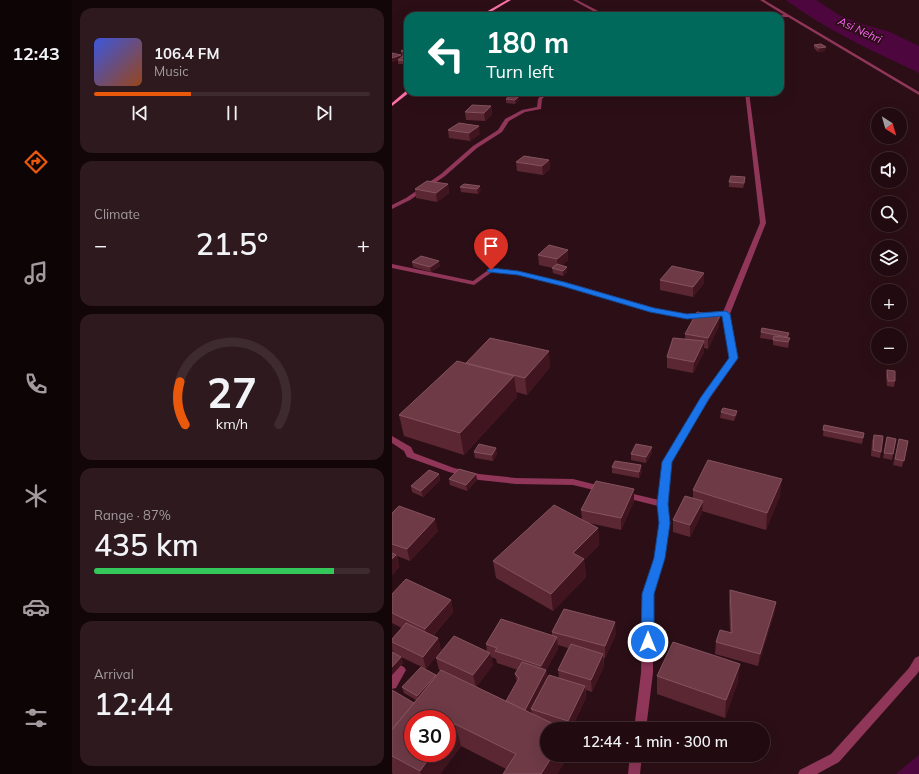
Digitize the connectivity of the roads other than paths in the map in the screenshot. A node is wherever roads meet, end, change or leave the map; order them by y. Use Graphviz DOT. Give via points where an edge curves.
graph roads {
  1 [pos="509,0"];
  2 [pos="575,0"];
  3 [pos="762,0"];
  4 [pos="488,12"];
  5 [pos="597,12"];
  6 [pos="782,12"];
  7 [pos="784,14"];
  8 [pos="784,16"];
  9 [pos="788,16"];
  10 [pos="919,94"];
  11 [pos="404,95"];
  12 [pos="543,96"];
  13 [pos="747,96"];
  14 [pos="392,105"];
  15 [pos="392,207"];
  16 [pos="392,266"];
  17 [pos="726,314"];
  18 [pos="392,439"];
  19 [pos="662,504"];
  20 [pos="919,661"];
  21 [pos="392,666"];
  22 [pos="392,684"];
  23 [pos="641,722"];
  24 [pos="635,762"];
  25 [pos="634,774"];
  26 [pos="804,774"];
  1 -- 4 [label="street"];
  2 -- 5 [label="street"];
  3 -- 6 [label="street"];
  7 -- 9 [label="street"];
  8 -- 9 [label="street"];
  9 -- 10 [label="street"];
  11 -- 14 [label="street"];
  12 -- 15 [label="street" via="539,108 524,111 507,120 500,131 475,146 443,175"];
  13 -- 17 [label="street" via="763,223"];
  16 -- 17 [label="street" via="474,283 491,270 518,273 653,310 687,316"];
  17 -- 19 [label="street" via="734,358 706,397 667,462"];
  18 -- 19 [label="street" via="408,449 410,455 479,477 516,481 573,482"];
  19 -- 23 [label="street" via="664,523 659,558 648,594 647,673"];
  20 -- 26 [label="street" via="913,671 835,758"];
  21 -- 22 [label="street" via="400,670"];
  24 -- 25 [label="street"];
}
